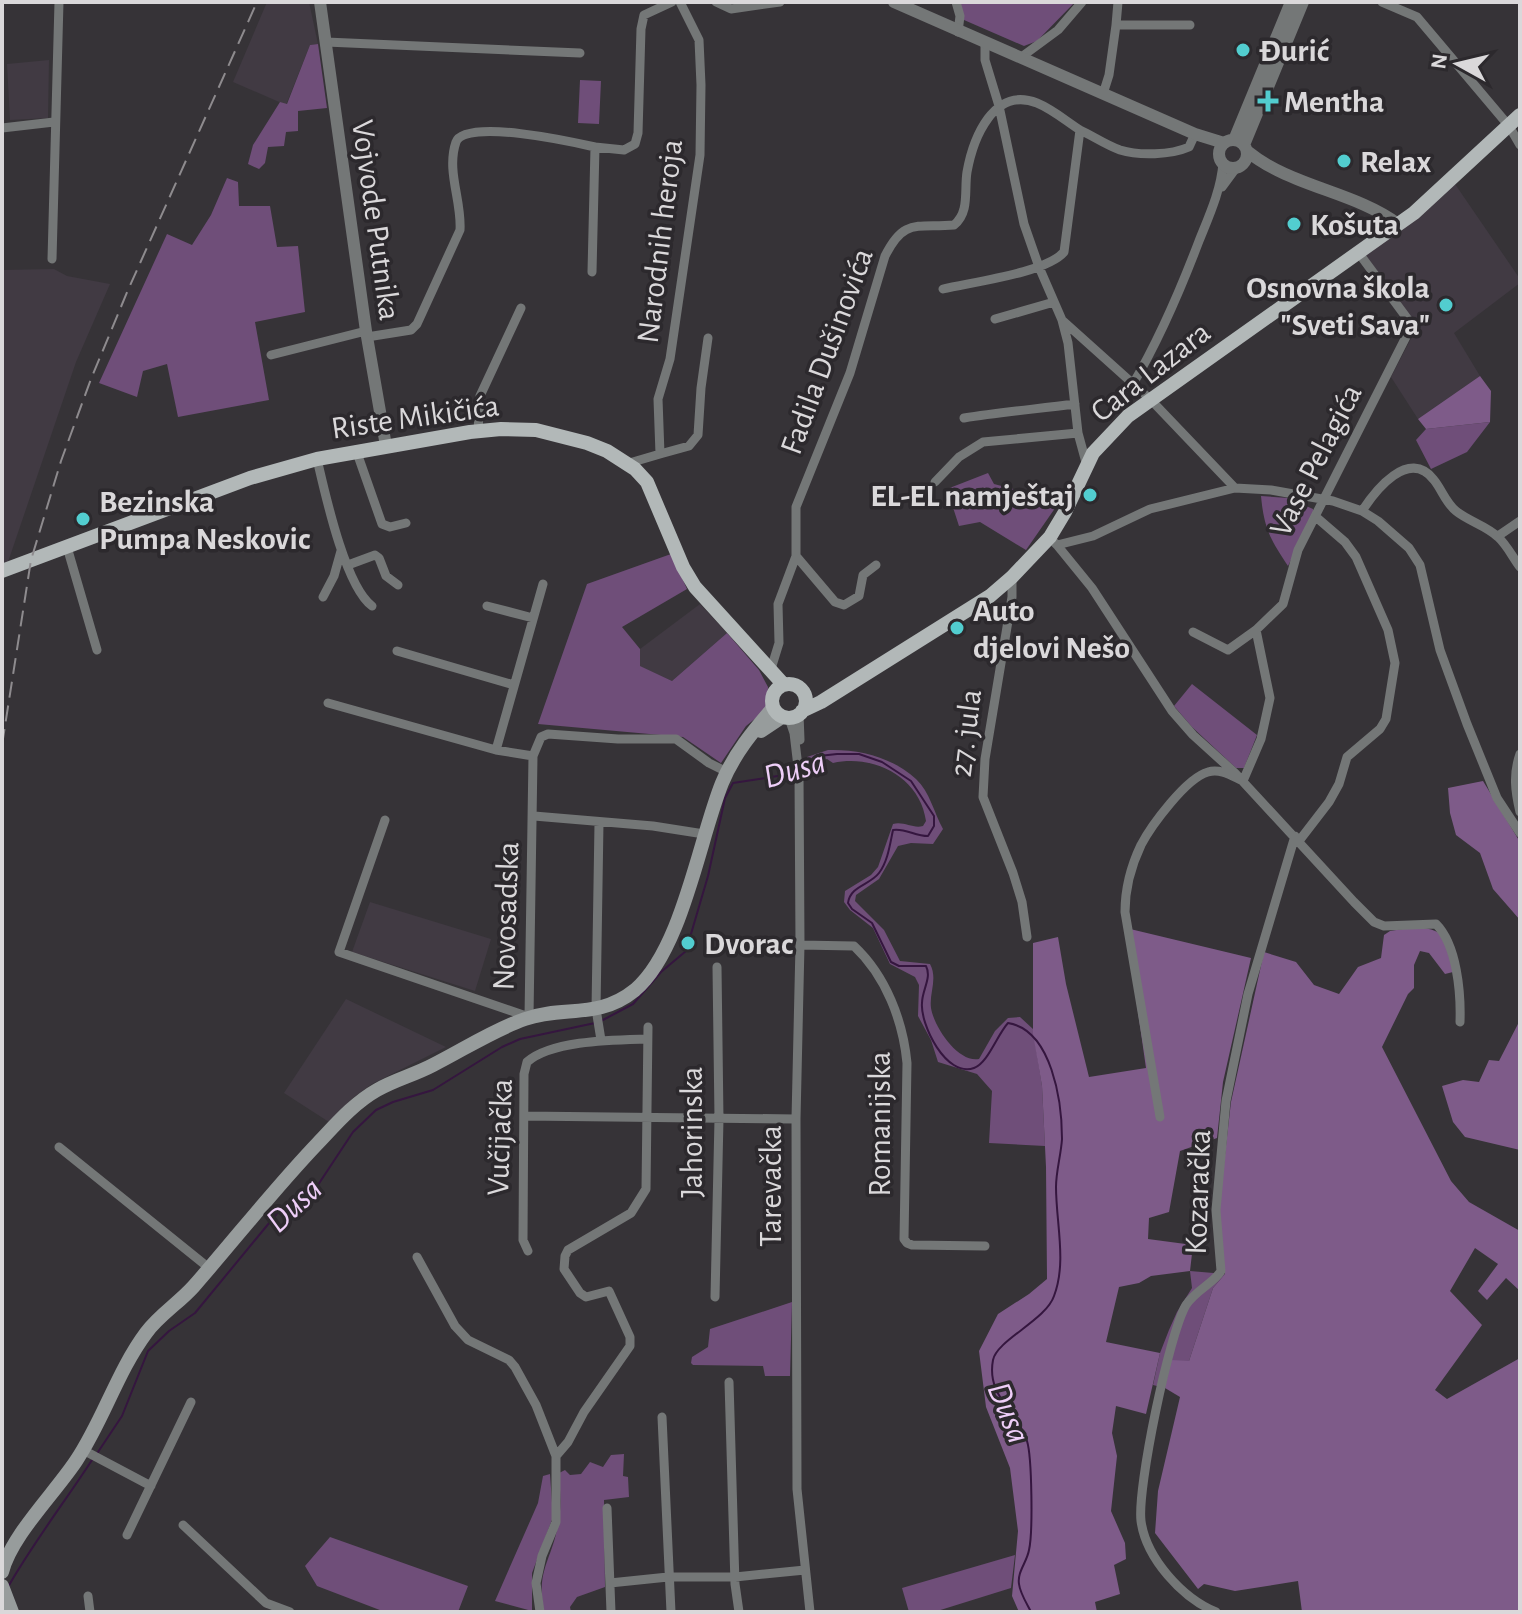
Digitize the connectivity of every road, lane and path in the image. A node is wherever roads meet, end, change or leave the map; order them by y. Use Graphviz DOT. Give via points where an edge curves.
graph roads {
  1 [pos="59,2"];
  2 [pos="320,2"];
  3 [pos="672,2"];
  4 [pos="680,2"];
  5 [pos="716,2"];
  6 [pos="780,2"];
  7 [pos="894,2"];
  8 [pos="956,2"];
  9 [pos="1082,2"];
  10 [pos="1118,2"];
  11 [pos="1291,2"];
  12 [pos="1303,2"];
  13 [pos="1382,2"];
  14 [pos="1116,25"];
  15 [pos="1190,25"];
  16 [pos="958,32"];
  17 [pos="326,42"];
  18 [pos="985,43"];
  19 [pos="580,53"];
  20 [pos="1020,58"];
  21 [pos="1103,94"];
  22 [pos="999,106"];
  23 [pos="1514,120"];
  24 [pos="54,122"];
  25 [pos="2,128"];
  26 [pos="1080,130"];
  27 [pos="1195,134"];
  28 [pos="1520,145"];
  29 [pos="595,147"];
  30 [pos="1232,149"];
  31 [pos="1239,166"];
  32 [pos="1278,171"];
  33 [pos="1214,200"];
  34 [pos="1398,224"];
  35 [pos="1358,252"];
  36 [pos="52,259"];
  37 [pos="1039,267"];
  38 [pos="592,272"];
  39 [pos="943,289"];
  40 [pos="1054,302"];
  41 [pos="521,308"];
  42 [pos="995,319"];
  43 [pos="1062,320"];
  44 [pos="367,334"];
  45 [pos="708,338"];
  46 [pos="271,355"];
  47 [pos="1133,384"];
  48 [pos="1150,399"];
  49 [pos="1075,404"];
  50 [pos="964,418"];
  51 [pos="478,431"];
  52 [pos="1078,433"];
  53 [pos="386,446"];
  54 [pos="356,450"];
  55 [pos="660,454"];
  56 [pos="317,459"];
  57 [pos="626,464"];
  58 [pos="1087,466"];
  59 [pos="935,482"];
  60 [pos="1235,488"];
  61 [pos="1323,500"];
  62 [pos="1362,511"];
  63 [pos="1316,517"];
  64 [pos="1520,521"];
  65 [pos="406,523"];
  66 [pos="1498,536"];
  67 [pos="1054,541"];
  68 [pos="67,547"];
  69 [pos="341,551"];
  70 [pos="796,556"];
  71 [pos="348,565"];
  72 [pos="876,565"];
  73 [pos="1520,567"];
  74 [pos="2,571"];
  75 [pos="1012,577"];
  76 [pos="543,584"];
  77 [pos="398,585"];
  78 [pos="323,597"];
  79 [pos="372,606"];
  80 [pos="487,606"];
  81 [pos="533,618"];
  82 [pos="1256,630"];
  83 [pos="1193,632"];
  84 [pos="749,645"];
  85 [pos="97,650"];
  86 [pos="397,651"];
  87 [pos="771,669"];
  88 [pos="514,685"];
  89 [pos="840,689"];
  90 [pos="804,693"];
  91 [pos="328,703"];
  92 [pos="786,707"];
  93 [pos="496,750"];
  94 [pos="1520,754"];
  95 [pos="533,756"];
  96 [pos="727,772"];
  97 [pos="1243,781"];
  98 [pos="1520,812"];
  99 [pos="534,816"];
  100 [pos="385,820"];
  101 [pos="599,823"];
  102 [pos="1520,833"];
  103 [pos="704,834"];
  104 [pos="1297,838"];
  105 [pos="1027,937"];
  106 [pos="800,945"];
  107 [pos="717,967"];
  108 [pos="597,1012"];
  109 [pos="529,1017"];
  110 [pos="1460,1022"];
  111 [pos="648,1027"];
  112 [pos="601,1036"];
  113 [pos="647,1039"];
  114 [pos="524,1116"];
  115 [pos="647,1116"];
  116 [pos="1160,1117"];
  117 [pos="719,1119"];
  118 [pos="796,1119"];
  119 [pos="59,1147"];
  120 [pos="985,1246"];
  121 [pos="528,1251"];
  122 [pos="417,1257"];
  123 [pos="209,1268"];
  124 [pos="715,1297"];
  125 [pos="729,1382"];
  126 [pos="191,1402"];
  127 [pos="662,1417"];
  128 [pos="91,1454"];
  129 [pos="556,1456"];
  130 [pos="151,1486"];
  131 [pos="607,1508"];
  132 [pos="183,1525"];
  133 [pos="127,1535"];
  134 [pos="805,1570"];
  135 [pos="2,1572"];
  136 [pos="668,1577"];
  137 [pos="735,1577"];
  138 [pos="610,1583"];
  139 [pos="2,1586"];
  140 [pos="88,1596"];
  141 [pos="266,1603"];
  142 [pos="10,1608"];
  143 [pos="1210,1610"];
  144 [pos="90,1612"];
  145 [pos="260,1612"];
  146 [pos="290,1612"];
  147 [pos="540,1612"];
  148 [pos="611,1612"];
  149 [pos="671,1612"];
  150 [pos="739,1612"];
  151 [pos="810,1612"];
  1 -- 24 [label="street"];
  2 -- 17 [label="street, Vojvode Putnika"];
  3 -- 29 [label="street" via="644,15 635,144 624,150"];
  4 -- 55 [label="street, Narodnih heroja" via="699,40 700,155 670,359 658,399"];
  5 -- 6 [label="street" via="731,9"];
  7 -- 16 [label="street"];
  8 -- 16 [label="street"];
  9 -- 20 [label="street" via="1058,30"];
  10 -- 14 [label="street"];
  11 -- 30 [label="street"];
  12 -- 30 [label="street"];
  13 -- 23 [label="street" via="1417,17"];
  14 -- 15 [label="street"];
  14 -- 21 [label="street"];
  16 -- 18 [label="street"];
  17 -- 19 [label="street"];
  17 -- 44 [label="street, Vojvode Putnika"];
  18 -- 20 [label="street"];
  18 -- 22 [label="street"];
  20 -- 21 [label="street"];
  21 -- 27 [label="street"];
  22 -- 26 [label="street" via="1036,103"];
  22 -- 37 [label="street" via="1024,224"];
  22 -- 70 [label="street, Fadila Dušinovića" via="974,146 959,221 905,229 885,256 850,373 796,507"];
  23 -- 28 [label="street"];
  23 -- 34 [label="main road, Cara Lazara"];
  24 -- 25 [label="street"];
  24 -- 36 [label="street"];
  26 -- 27 [label="street" via="1121,150 1144,153 1180,151 1189,147"];
  26 -- 37 [label="street" via="1064,252"];
  27 -- 30 [label="street"];
  29 -- 38 [label="street"];
  29 -- 44 [label="street" via="555,137 472,130 460,136 453,177 460,230 436,284 411,330"];
  30 -- 31 [label="street"];
  30 -- 31 [label="street"];
  30 -- 32 [label="street"];
  30 -- 33 [label="street"];
  31 -- 32 [label="street"];
  31 -- 33 [label="street"];
  32 -- 34 [label="street"];
  33 -- 47 [label="street" via="1158,340"];
  34 -- 35 [label="main road, Cara Lazara"];
  35 -- 48 [label="main road, Cara Lazara"];
  35 -- 61 [label="street, Vase Pelagića" via="1412,325"];
  37 -- 39 [label="street"];
  37 -- 40 [label="street"];
  40 -- 42 [label="street"];
  40 -- 43 [label="street"];
  41 -- 51 [label="street" via="480,396"];
  43 -- 47 [label="street"];
  43 -- 49 [label="street"];
  44 -- 46 [label="street"];
  44 -- 53 [label="street, Vojvode Putnika"];
  45 -- 55 [label="street" via="698,435 689,446"];
  47 -- 48 [label="street"];
  48 -- 58 [label="main road, Cara Lazara" via="1105,438"];
  48 -- 60 [label="street"];
  49 -- 50 [label="street"];
  49 -- 52 [label="street"];
  51 -- 53 [label="main road, Riste Mikičića"];
  51 -- 57 [label="main road, Riste Mikičića" via="536,430 587,443"];
  52 -- 58 [label="street"];
  52 -- 59 [label="street" via="983,442"];
  53 -- 54 [label="main road, Riste Mikičića"];
  54 -- 56 [label="main road, Riste Mikičića"];
  54 -- 65 [label="street" via="382,524"];
  55 -- 57 [label="street"];
  56 -- 68 [label="main road, Riste Mikičića" via="250,478"];
  56 -- 69 [label="street"];
  57 -- 84 [label="main road, Riste Mikičića" via="647,482 695,587"];
  58 -- 67 [label="main road, Cara Lazara"];
  60 -- 61 [label="street"];
  60 -- 67 [label="street" via="1150,509 1093,536"];
  61 -- 62 [label="street"];
  61 -- 63 [label="street, Vase Pelagića"];
  62 -- 66 [label="street" via="1386,480 1417,470 1433,478 1452,508"];
  62 -- 102 [label="street" via="1409,548 1420,565 1454,691 1497,798"];
  63 -- 82 [label="street, Vase Pelagića" via="1293,562 1283,604"];
  63 -- 104 [label="street, Kozaračka" via="1356,557 1388,630 1395,663 1386,719 1347,757 1329,802"];
  64 -- 66 [label="street"];
  66 -- 73 [label="street"];
  67 -- 75 [label="main road, Cara Lazara"];
  67 -- 97 [label="street" via="1092,588 1172,711"];
  68 -- 74 [label="main road, Riste Mikičića"];
  68 -- 85 [label="street"];
  69 -- 71 [label="street"];
  69 -- 78 [label="street"];
  70 -- 72 [label="street" via="835,602 844,605 859,596 863,575"];
  70 -- 87 [label="street, Fadila Dušinovića" via="778,604 779,643"];
  71 -- 77 [label="street" via="375,555 386,576"];
  71 -- 79 [label="street"];
  75 -- 89 [label="main road, Cara Lazara"];
  75 -- 105 [label="street, 27. jula" via="983,797 1013,873"];
  76 -- 81 [label="street"];
  80 -- 81 [label="street"];
  81 -- 88 [label="street"];
  82 -- 83 [label="street, Vase Pelagića" via="1228,650"];
  82 -- 97 [label="street" via="1270,698 1261,739"];
  84 -- 87 [label="main road, Riste Mikičića"];
  84 -- 92 [label="main road, Riste Mikičića"];
  86 -- 88 [label="street"];
  87 -- 92 [label="main road, Riste Mikičića"];
  88 -- 93 [label="street"];
  89 -- 90 [label="main road, Cara Lazara" via="819,696"];
  89 -- 92 [label="main road, Cara Lazara"];
  90 -- 92 [label="main road" via="805,702"];
  90 -- 92 [label="main road" via="795,685"];
  91 -- 93 [label="street"];
  92 -- 96 [label="main road" via="740,750"];
  92 -- 106 [label="street, Tarevačka" via="798,767"];
  93 -- 95 [label="street"];
  94 -- 98 [label="street" via="1515,772"];
  95 -- 96 [label="street" via="541,737 548,734 676,739"];
  95 -- 99 [label="street, Novosadska"];
  96 -- 103 [label="main road"];
  97 -- 104 [label="street"];
  97 -- 116 [label="street" via="1220,771 1200,776 1142,843 1132,872 1125,912"];
  99 -- 101 [label="street, Novosadska"];
  99 -- 109 [label="street, Novosadska"];
  100 -- 109 [label="street" via="339,952"];
  101 -- 103 [label="street, Novosadska"];
  101 -- 108 [label="street"];
  103 -- 108 [label="main road" via="665,948 637,988"];
  104 -- 110 [label="street" via="1374,922 1436,924 1447,935"];
  104 -- 143 [label="street, Kozaračka" via="1248,994 1226,1101 1216,1210 1221,1271 1194,1295 1179,1321 1160,1392 1141,1508 1143,1531 1164,1571 1193,1601"];
  106 -- 118 [label="street, Tarevačka"];
  106 -- 120 [label="street, Romanijska" via="854,946 894,1006 907,1063 904,1239"];
  107 -- 117 [label="street, Jahorinska"];
  108 -- 109 [label="main road"];
  108 -- 112 [label="street"];
  109 -- 123 [label="main road" via="363,1099 277,1187"];
  111 -- 113 [label="street"];
  112 -- 113 [label="street"];
  112 -- 114 [label="street, Vučijačka" via="543,1051 527,1062"];
  113 -- 115 [label="street"];
  114 -- 115 [label="street"];
  114 -- 121 [label="street, Vučijačka" via="523,1240"];
  115 -- 117 [label="street"];
  115 -- 129 [label="street" via="646,1189 624,1219 568,1250 563,1262 586,1297 609,1291 630,1346"];
  117 -- 118 [label="street"];
  117 -- 124 [label="street, Jahorinska"];
  118 -- 134 [label="street, Tarevačka" via="797,1489"];
  119 -- 123 [label="street"];
  122 -- 129 [label="street" via="455,1326 468,1340 515,1367"];
  123 -- 128 [label="main road" via="146,1333"];
  125 -- 137 [label="street"];
  126 -- 130 [label="street"];
  127 -- 136 [label="street"];
  128 -- 130 [label="street"];
  128 -- 135 [label="main road" via="17,1539"];
  129 -- 147 [label="street" via="556,1522 536,1583"];
  130 -- 133 [label="street"];
  131 -- 138 [label="street"];
  132 -- 141 [label="street"];
  134 -- 137 [label="street"];
  134 -- 151 [label="street, Tarevačka"];
  136 -- 137 [label="street"];
  136 -- 138 [label="street"];
  136 -- 149 [label="street"];
  137 -- 150 [label="street"];
  138 -- 148 [label="street"];
  139 -- 142 [label="main road"];
  140 -- 144 [label="street"];
  141 -- 145 [label="street"];
  141 -- 146 [label="street"];
}
